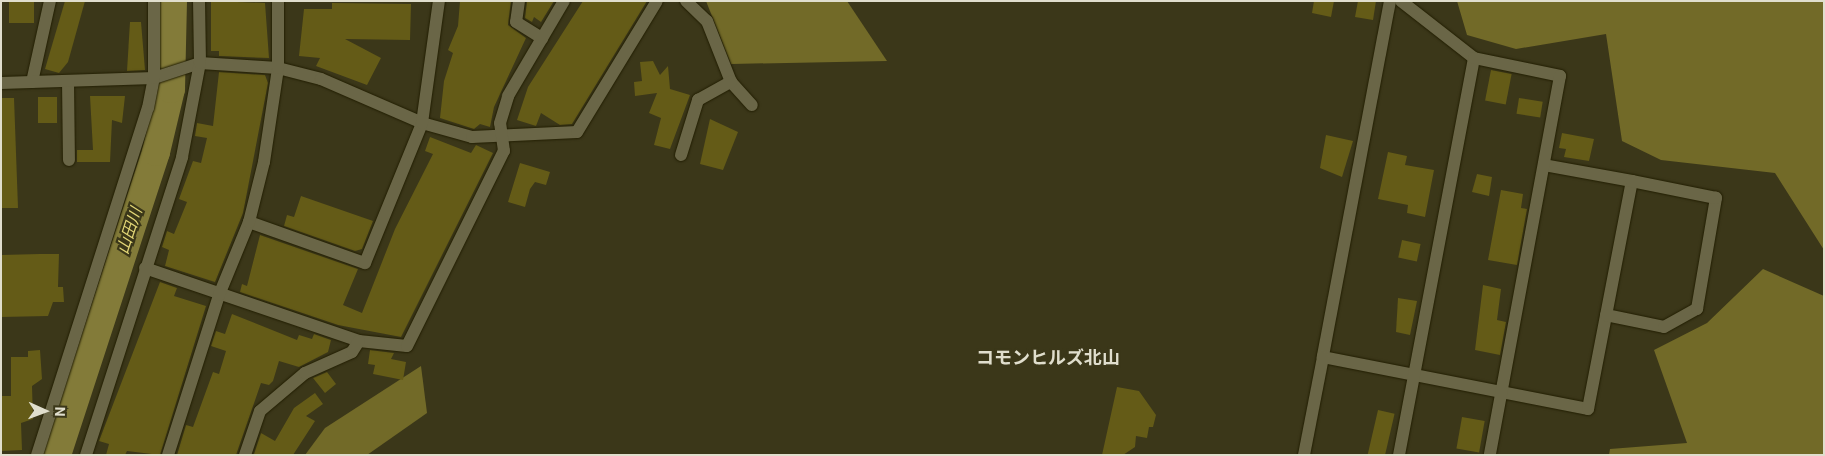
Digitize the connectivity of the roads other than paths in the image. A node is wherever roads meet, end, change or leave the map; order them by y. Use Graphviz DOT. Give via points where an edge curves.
graph roads {
  1 [pos="50,1"];
  2 [pos="154,1"];
  3 [pos="199,1"];
  4 [pos="278,1"];
  5 [pos="439,1"];
  6 [pos="519,1"];
  7 [pos="564,1"];
  8 [pos="657,1"];
  9 [pos="686,1"];
  10 [pos="1390,1"];
  11 [pos="1401,1"];
  12 [pos="542,38"];
  13 [pos="1474,58"];
  14 [pos="195,65"];
  15 [pos="278,68"];
  16 [pos="159,76"];
  17 [pos="68,81"];
  18 [pos="32,82"];
  19 [pos="731,82"];
  20 [pos="1,83"];
  21 [pos="752,105"];
  22 [pos="422,123"];
  23 [pos="501,139"];
  24 [pos="681,155"];
  25 [pos="68,160"];
  26 [pos="1544,166"];
  27 [pos="1632,181"];
  28 [pos="249,222"];
  29 [pos="145,268"];
  30 [pos="219,295"];
  31 [pos="1606,315"];
  32 [pos="359,340"];
  33 [pos="1323,358"];
  34 [pos="1413,376"];
  35 [pos="1501,394"];
  36 [pos="36,455"];
  37 [pos="86,455"];
  38 [pos="168,455"];
  39 [pos="246,455"];
  40 [pos="1304,455"];
  41 [pos="1399,455"];
  42 [pos="1490,455"];
  1 -- 18 [label="street"];
  2 -- 16 [label="street"];
  3 -- 14 [label="street"];
  4 -- 15 [label="street"];
  5 -- 22 [label="street"];
  6 -- 12 [label="street" via="516,22"];
  7 -- 12 [label="street"];
  8 -- 23 [label="street" via="577,132"];
  9 -- 19 [label="street" via="706,21"];
  10 -- 33 [label="street"];
  11 -- 13 [label="street"];
  12 -- 23 [label="street" via="508,96"];
  13 -- 26 [label="street" via="1560,76"];
  13 -- 34 [label="street"];
  14 -- 15 [label="street"];
  14 -- 16 [label="street"];
  14 -- 29 [label="street" via="182,157"];
  15 -- 22 [label="street" via="321,79"];
  15 -- 28 [label="street" via="264,162"];
  16 -- 17 [label="street"];
  16 -- 36 [label="street"];
  17 -- 18 [label="street"];
  17 -- 25 [label="street"];
  18 -- 20 [label="street"];
  19 -- 21 [label="street"];
  19 -- 24 [label="street" via="698,100"];
  22 -- 23 [label="street" via="472,137"];
  22 -- 28 [label="street" via="365,263"];
  23 -- 32 [label="street" via="504,151 407,346"];
  26 -- 27 [label="street"];
  26 -- 35 [label="street"];
  27 -- 31 [label="street"];
  27 -- 31 [label="street" via="1716,198 1696,309 1664,326"];
  28 -- 30 [label="street"];
  29 -- 30 [label="street"];
  29 -- 37 [label="street"];
  30 -- 32 [label="street"];
  30 -- 38 [label="street"];
  31 -- 35 [label="street" via="1588,409"];
  32 -- 39 [label="street" via="352,352 305,373 260,411"];
  33 -- 34 [label="street"];
  33 -- 40 [label="street"];
  34 -- 35 [label="street"];
  34 -- 41 [label="street"];
  35 -- 42 [label="street"];
}
